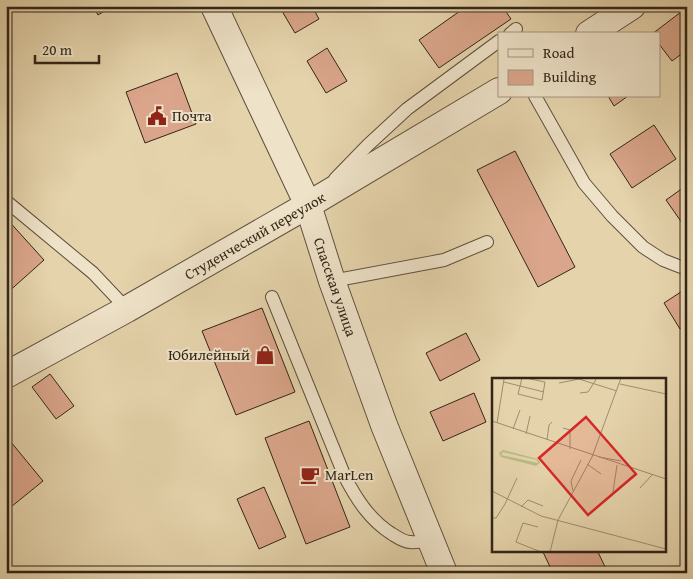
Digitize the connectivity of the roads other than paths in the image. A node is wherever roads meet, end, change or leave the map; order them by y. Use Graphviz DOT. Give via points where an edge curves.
graph roads {
  1 [pos="214,6"];
  2 [pos="632,6"];
  3 [pos="592,32"];
  4 [pos="498,43"];
  5 [pos="498,92"];
  6 [pos="536,98"];
  7 [pos="6,201"];
  8 [pos="308,206"];
  9 [pos="487,242"];
  10 [pos="681,267"];
  11 [pos="332,281"];
  12 [pos="272,297"];
  13 [pos="127,309"];
  14 [pos="6,375"];
  15 [pos="430,540"];
  16 [pos="444,573"];
  1 -- 8 [label="street, Спасская улица"];
  2 -- 3 [label="street"];
  4 -- 8 [label="lane" via="407,109"];
  5 -- 8 [label="street, Студенческий переулок"];
  6 -- 10 [label="lane" via="584,183 612,216 643,247 662,260"];
  7 -- 13 [label="lane" via="93,273"];
  8 -- 11 [label="street, Спасская улица"];
  8 -- 13 [label="street, Студенческий переулок"];
  9 -- 11 [label="lane" via="444,260"];
  11 -- 15 [label="street, Спасская улица"];
  12 -- 15 [label="lane" via="355,497 372,518 398,538 409,542"];
  13 -- 14 [label="street, Студенческий переулок"];
  15 -- 16 [label="street, Спасская улица"];
}
